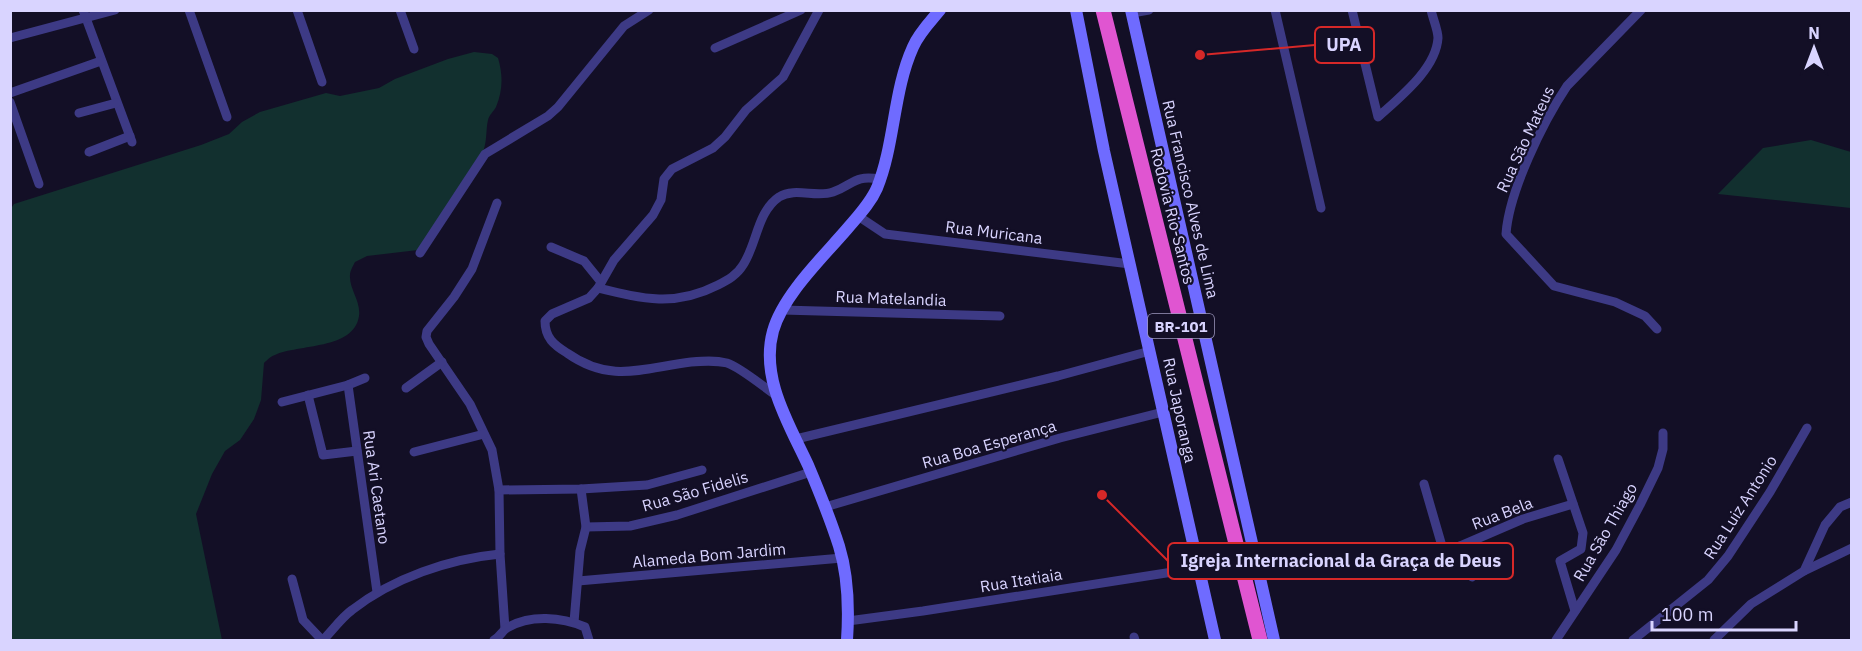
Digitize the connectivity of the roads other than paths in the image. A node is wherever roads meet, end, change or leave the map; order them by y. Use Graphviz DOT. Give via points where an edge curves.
graph roads {
  1 [pos="115,10"];
  2 [pos="189,10"];
  3 [pos="297,10"];
  4 [pos="400,10"];
  5 [pos="649,10"];
  6 [pos="801,10"];
  7 [pos="819,10"];
  8 [pos="940,10"];
  9 [pos="1076,10"];
  10 [pos="1103,10"];
  11 [pos="1149,10"];
  12 [pos="1275,10"];
  13 [pos="1352,10"];
  14 [pos="1431,10"];
  15 [pos="1641,10"];
  16 [pos="1132,12"];
  17 [pos="84,13"];
  18 [pos="10,38"];
  19 [pos="714,48"];
  20 [pos="414,49"];
  21 [pos="101,61"];
  22 [pos="322,82"];
  23 [pos="10,93"];
  24 [pos="10,102"];
  25 [pos="116,103"];
  26 [pos="79,113"];
  27 [pos="227,117"];
  28 [pos="89,152"];
  29 [pos="880,179"];
  30 [pos="39,184"];
  31 [pos="497,203"];
  32 [pos="1321,208"];
  33 [pos="858,216"];
  34 [pos="551,247"];
  35 [pos="420,253"];
  36 [pos="1130,264"];
  37 [pos="599,285"];
  38 [pos="782,310"];
  39 [pos="1000,316"];
  40 [pos="1657,329"];
  41 [pos="1150,351"];
  42 [pos="442,362"];
  43 [pos="365,378"];
  44 [pos="348,386"];
  45 [pos="406,388"];
  46 [pos="309,395"];
  47 [pos="777,396"];
  48 [pos="282,402"];
  49 [pos="1163,412"];
  50 [pos="1807,428"];
  51 [pos="1663,433"];
  52 [pos="484,434"];
  53 [pos="796,439"];
  54 [pos="357,451"];
  55 [pos="414,452"];
  56 [pos="1558,459"];
  57 [pos="702,470"];
  58 [pos="810,472"];
  59 [pos="1424,484"];
  60 [pos="581,489"];
  61 [pos="499,490"];
  62 [pos="1851,501"];
  63 [pos="1573,504"];
  64 [pos="825,507"];
  65 [pos="586,527"];
  66 [pos="1460,546"];
  67 [pos="1851,548"];
  68 [pos="500,554"];
  69 [pos="842,558"];
  70 [pos="1198,568"];
  71 [pos="1804,571"];
  72 [pos="1472,577"];
  73 [pos="292,579"];
  74 [pos="578,581"];
  75 [pos="377,592"];
  76 [pos="1575,611"];
  77 [pos="848,621"];
  78 [pos="574,622"];
  79 [pos="505,629"];
  80 [pos="322,640"];
  81 [pos="494,640"];
  82 [pos="590,640"];
  83 [pos="846,640"];
  84 [pos="1215,640"];
  85 [pos="1260,640"];
  86 [pos="1274,640"];
  87 [pos="1556,640"];
  88 [pos="1633,640"];
  89 [pos="1714,640"];
  1 -- 17 [label="street"];
  2 -- 27 [label="street"];
  3 -- 22 [label="street"];
  4 -- 20 [label="street"];
  5 -- 35 [label="street" via="624,26 548,116 485,154"];
  6 -- 19 [label="street"];
  7 -- 37 [label="street" via="783,77 746,110 713,148 672,169 664,179 661,200 653,215 614,260"];
  8 -- 29 [label="main road" via="921,32 909,57"];
  9 -- 36 [label="main road, Rua Japoranga"];
  10 -- 85 [label="highway, Rodovia Rio-Santos / BR-101"];
  11 -- 16 [label="street"];
  12 -- 32 [label="street"];
  13 -- 14 [label="street" via="1378,117 1434,59 1438,37"];
  15 -- 40 [label="street, Rua São Mateus" via="1557,100 1514,196 1506,234 1554,286 1615,302 1645,316"];
  16 -- 86 [label="main road, Rua Francisco Alves de Lima"];
  17 -- 18 [label="street" via="70,21"];
  17 -- 21 [label="street"];
  21 -- 23 [label="street"];
  21 -- 25 [label="street"];
  24 -- 30 [label="street"];
  25 -- 26 [label="street"];
  25 -- 28 [label="street" via="131,139"];
  29 -- 33 [label="main road"];
  29 -- 37 [label="street" via="860,177 833,192 782,195 770,204 743,265 732,278 689,297 640,298"];
  31 -- 42 [label="street" via="472,269 427,332 429,344"];
  33 -- 36 [label="street, Rua Muricana" via="885,234"];
  33 -- 38 [label="main road"];
  34 -- 37 [label="street" via="584,261"];
  36 -- 41 [label="main road, Rua Japoranga"];
  37 -- 47 [label="street" via="589,298 545,321 545,331 553,344 582,364 630,373 708,360 729,363"];
  38 -- 39 [label="street, Rua Matelandia"];
  38 -- 47 [label="main road" via="769,355"];
  41 -- 49 [label="main road, Rua Japoranga"];
  41 -- 53 [label="street"];
  42 -- 45 [label="street"];
  42 -- 52 [label="street" via="470,404"];
  43 -- 44 [label="street"];
  44 -- 46 [label="street"];
  44 -- 54 [label="street, Rua Ari Caetano"];
  46 -- 48 [label="street"];
  46 -- 54 [label="street" via="323,455"];
  47 -- 53 [label="main road"];
  49 -- 64 [label="street, Rua Boa Esperança"];
  49 -- 70 [label="main road, Rua Japoranga"];
  50 -- 88 [label="street, Rua Luiz Antonio" via="1728,556 1708,580"];
  51 -- 76 [label="street, Rua São Thiago" via="1658,468 1640,505 1616,550"];
  52 -- 55 [label="street"];
  52 -- 61 [label="street" via="494,459"];
  53 -- 58 [label="main road"];
  54 -- 75 [label="street, Rua Ari Caetano"];
  56 -- 63 [label="street"];
  57 -- 60 [label="street" via="647,485"];
  58 -- 64 [label="main road"];
  58 -- 65 [label="street, Rua São Fidelis" via="677,515 630,526"];
  59 -- 66 [label="street, Rua Bela" via="1444,553"];
  60 -- 61 [label="street"];
  60 -- 65 [label="street"];
  61 -- 68 [label="street"];
  62 -- 71 [label="street" via="1839,507 1825,525"];
  63 -- 66 [label="street, Rua Bela" via="1523,519"];
  63 -- 76 [label="street" via="1583,533 1581,549 1560,561"];
  64 -- 69 [label="main road"];
  65 -- 74 [label="street"];
  66 -- 72 [label="street"];
  67 -- 71 [label="street"];
  68 -- 75 [label="street" via="457,562"];
  68 -- 79 [label="street"];
  69 -- 74 [label="street, Alameda Bom Jardim"];
  69 -- 77 [label="main road"];
  70 -- 77 [label="street, Rua Itatiaia"];
  70 -- 84 [label="main road, Rua Japoranga"];
  71 -- 89 [label="street" via="1751,604"];
  73 -- 80 [label="street" via="303,620"];
  74 -- 78 [label="street"];
  75 -- 80 [label="street" via="350,611"];
  76 -- 87 [label="street, Rua São Thiago"];
  77 -- 83 [label="main road"];
  78 -- 79 [label="street" via="538,620"];
  78 -- 82 [label="street" via="585,627"];
  79 -- 81 [label="street"];
}
